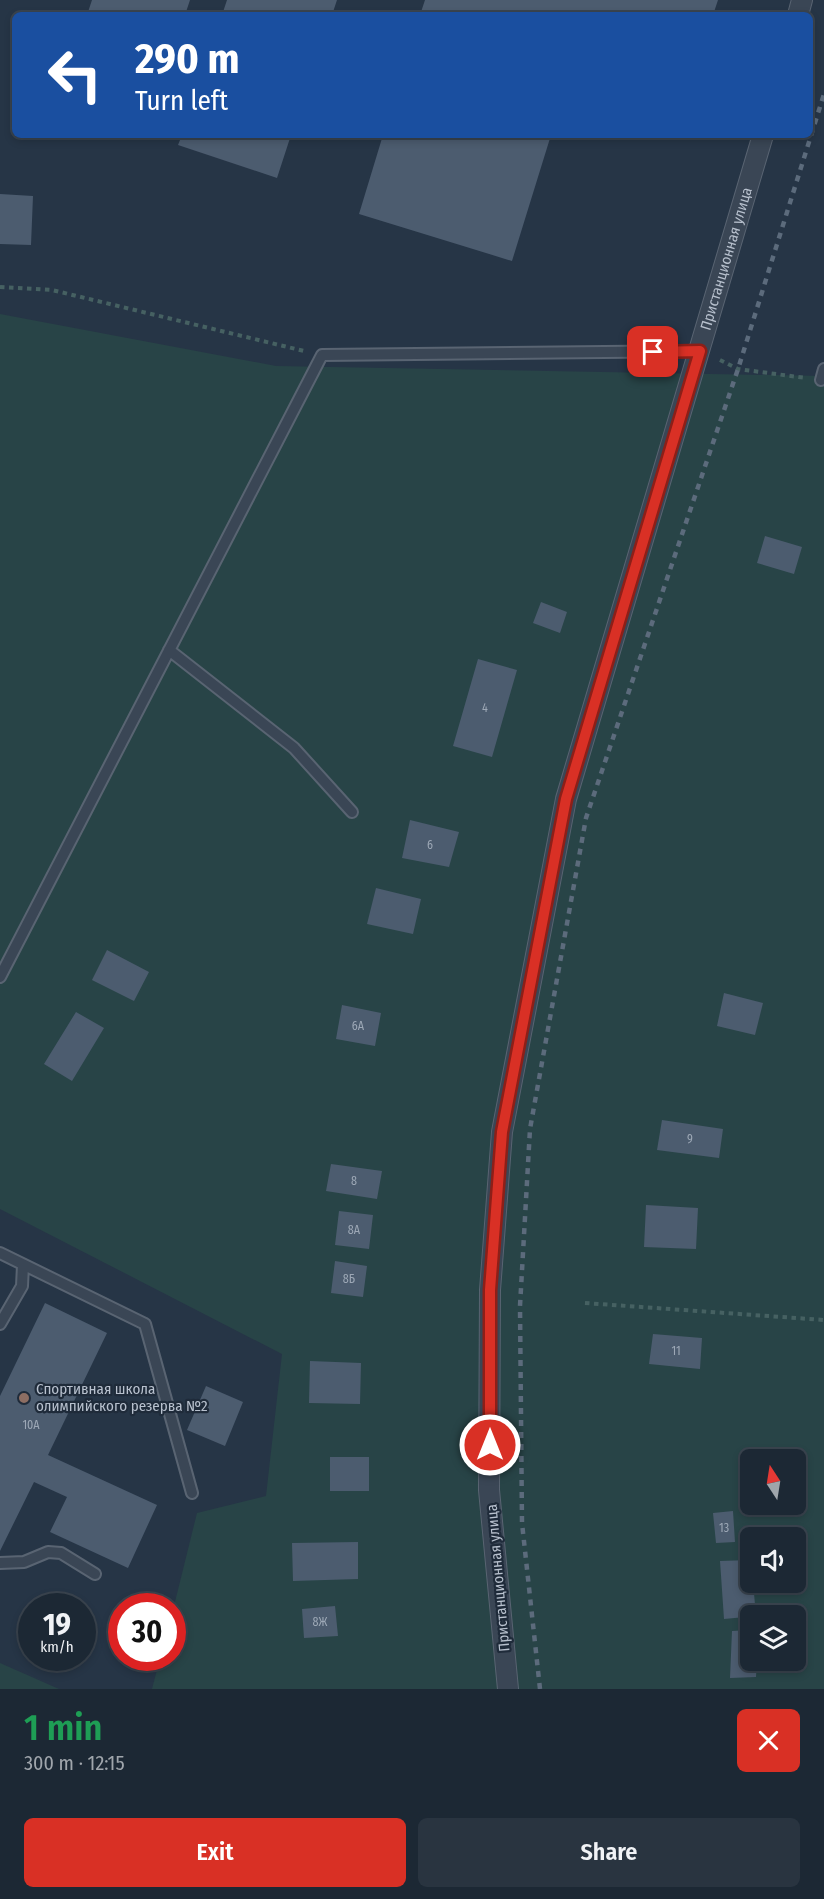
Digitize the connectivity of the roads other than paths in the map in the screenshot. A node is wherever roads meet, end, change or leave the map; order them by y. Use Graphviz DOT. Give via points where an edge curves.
graph roads {
  1 [pos="762,138"];
  2 [pos="700,351"];
  3 [pos="169,650"];
  4 [pos="352,812"];
  5 [pos="0,976"];
  6 [pos="0,1253"];
  7 [pos="23,1265"];
  8 [pos="0,1324"];
  9 [pos="192,1493"];
  10 [pos="0,1563"];
  11 [pos="95,1574"];
  12 [pos="508,1689"];
  1 -- 2 [label="street, Пристанционная улица"];
  2 -- 3 [label="lane" via="322,356"];
  2 -- 12 [label="street, Пристанционная улица" via="566,799 502,1132 490,1290 489,1490"];
  3 -- 4 [label="lane" via="294,748"];
  3 -- 5 [label="lane"];
  6 -- 7 [label="lane"];
  7 -- 8 [label="lane" via="22,1286"];
  7 -- 9 [label="lane" via="145,1324"];
  10 -- 11 [label="lane" via="24,1562 48,1552 61,1553"];
}
